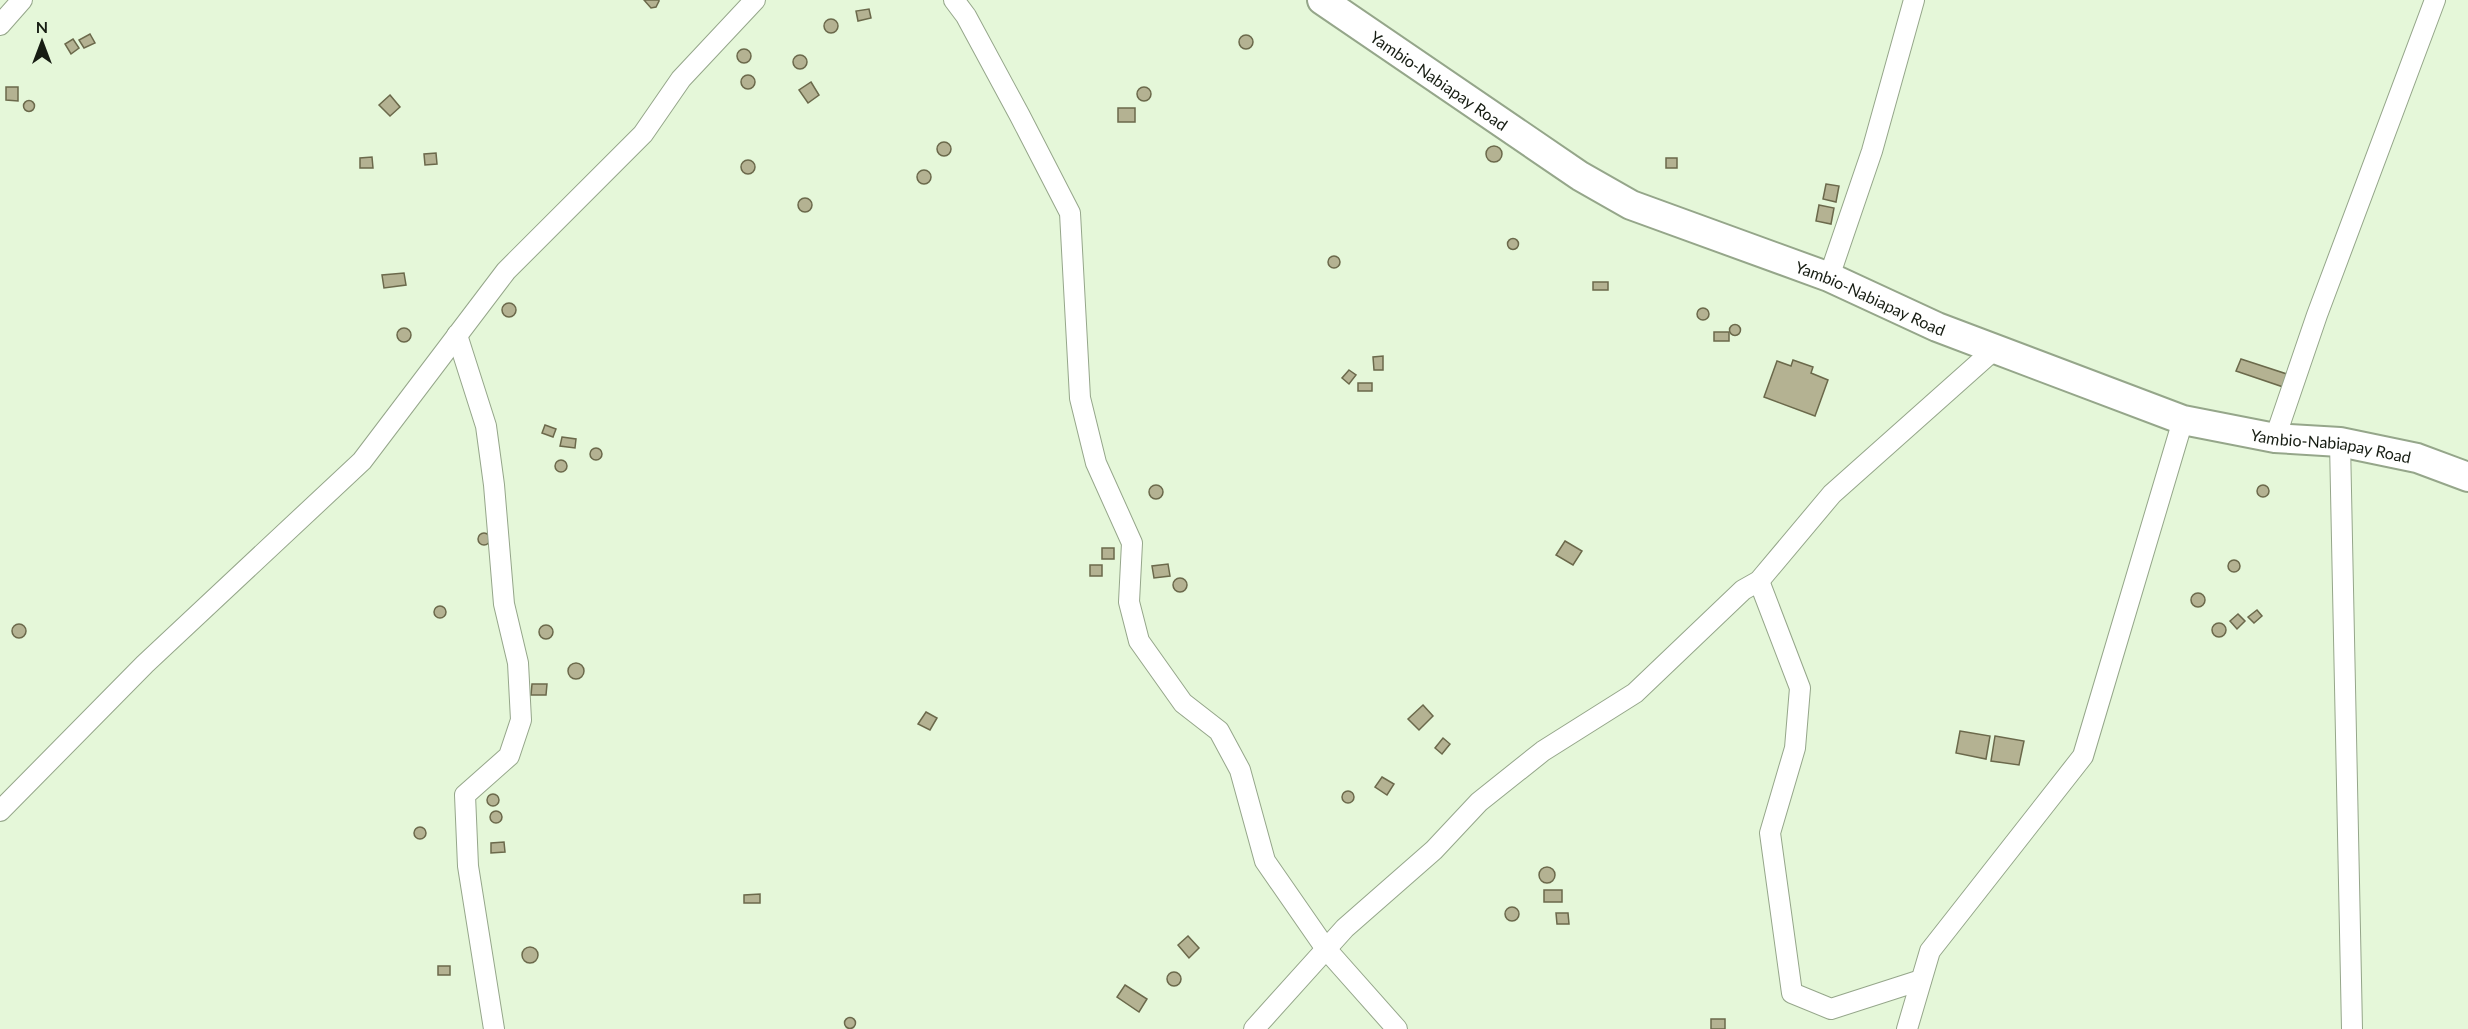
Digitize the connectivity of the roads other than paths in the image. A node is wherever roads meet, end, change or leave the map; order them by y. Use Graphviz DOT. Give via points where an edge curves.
graph roads {
  1 [pos="22,0"];
  2 [pos="755,0"];
  3 [pos="954,0"];
  4 [pos="1322,0"];
  5 [pos="1914,0"];
  6 [pos="2435,0"];
  7 [pos="0,25"];
  8 [pos="1829,278"];
  9 [pos="458,335"];
  10 [pos="1996,348"];
  11 [pos="2183,420"];
  12 [pos="2275,438"];
  13 [pos="2340,442"];
  14 [pos="2468,477"];
  15 [pos="1760,580"];
  16 [pos="0,811"];
  17 [pos="1326,949"];
  18 [pos="1921,980"];
  19 [pos="494,1029"];
  20 [pos="1254,1029"];
  21 [pos="1397,1029"];
  22 [pos="1907,1029"];
  23 [pos="2352,1029"];
  1 -- 7 [label="street"];
  2 -- 9 [label="street" via="681,79 643,134 506,271"];
  3 -- 17 [label="street" via="988,56 1070,213 1080,398 1096,463 1132,543 1129,602 1139,640 1183,703 1219,730 1240,770 1265,861"];
  4 -- 8 [label="main road, Yambio-Nabiapay Road" via="1580,176 1631,205"];
  5 -- 8 [label="street" via="1872,151"];
  6 -- 12 [label="street"];
  8 -- 10 [label="main road, Yambio-Nabiapay Road" via="1937,327"];
  9 -- 16 [label="street" via="362,461 145,664"];
  9 -- 19 [label="street" via="486,426 504,604 518,663 521,720 509,756 465,795 468,866"];
  10 -- 11 [label="main road, Yambio-Nabiapay Road"];
  10 -- 15 [label="street" via="1832,494"];
  11 -- 12 [label="main road, Yambio-Nabiapay Road"];
  11 -- 18 [label="street" via="2083,756 1930,951"];
  12 -- 13 [label="main road, Yambio-Nabiapay Road"];
  13 -- 14 [label="main road, Yambio-Nabiapay Road" via="2417,458"];
  13 -- 23 [label="street"];
  15 -- 17 [label="street" via="1743,590 1635,693 1543,751 1479,802 1434,850"];
  15 -- 18 [label="street" via="1800,688 1795,748 1770,833 1792,993 1831,1009"];
  17 -- 20 [label="street"];
  17 -- 21 [label="street"];
  18 -- 22 [label="street"];
}
